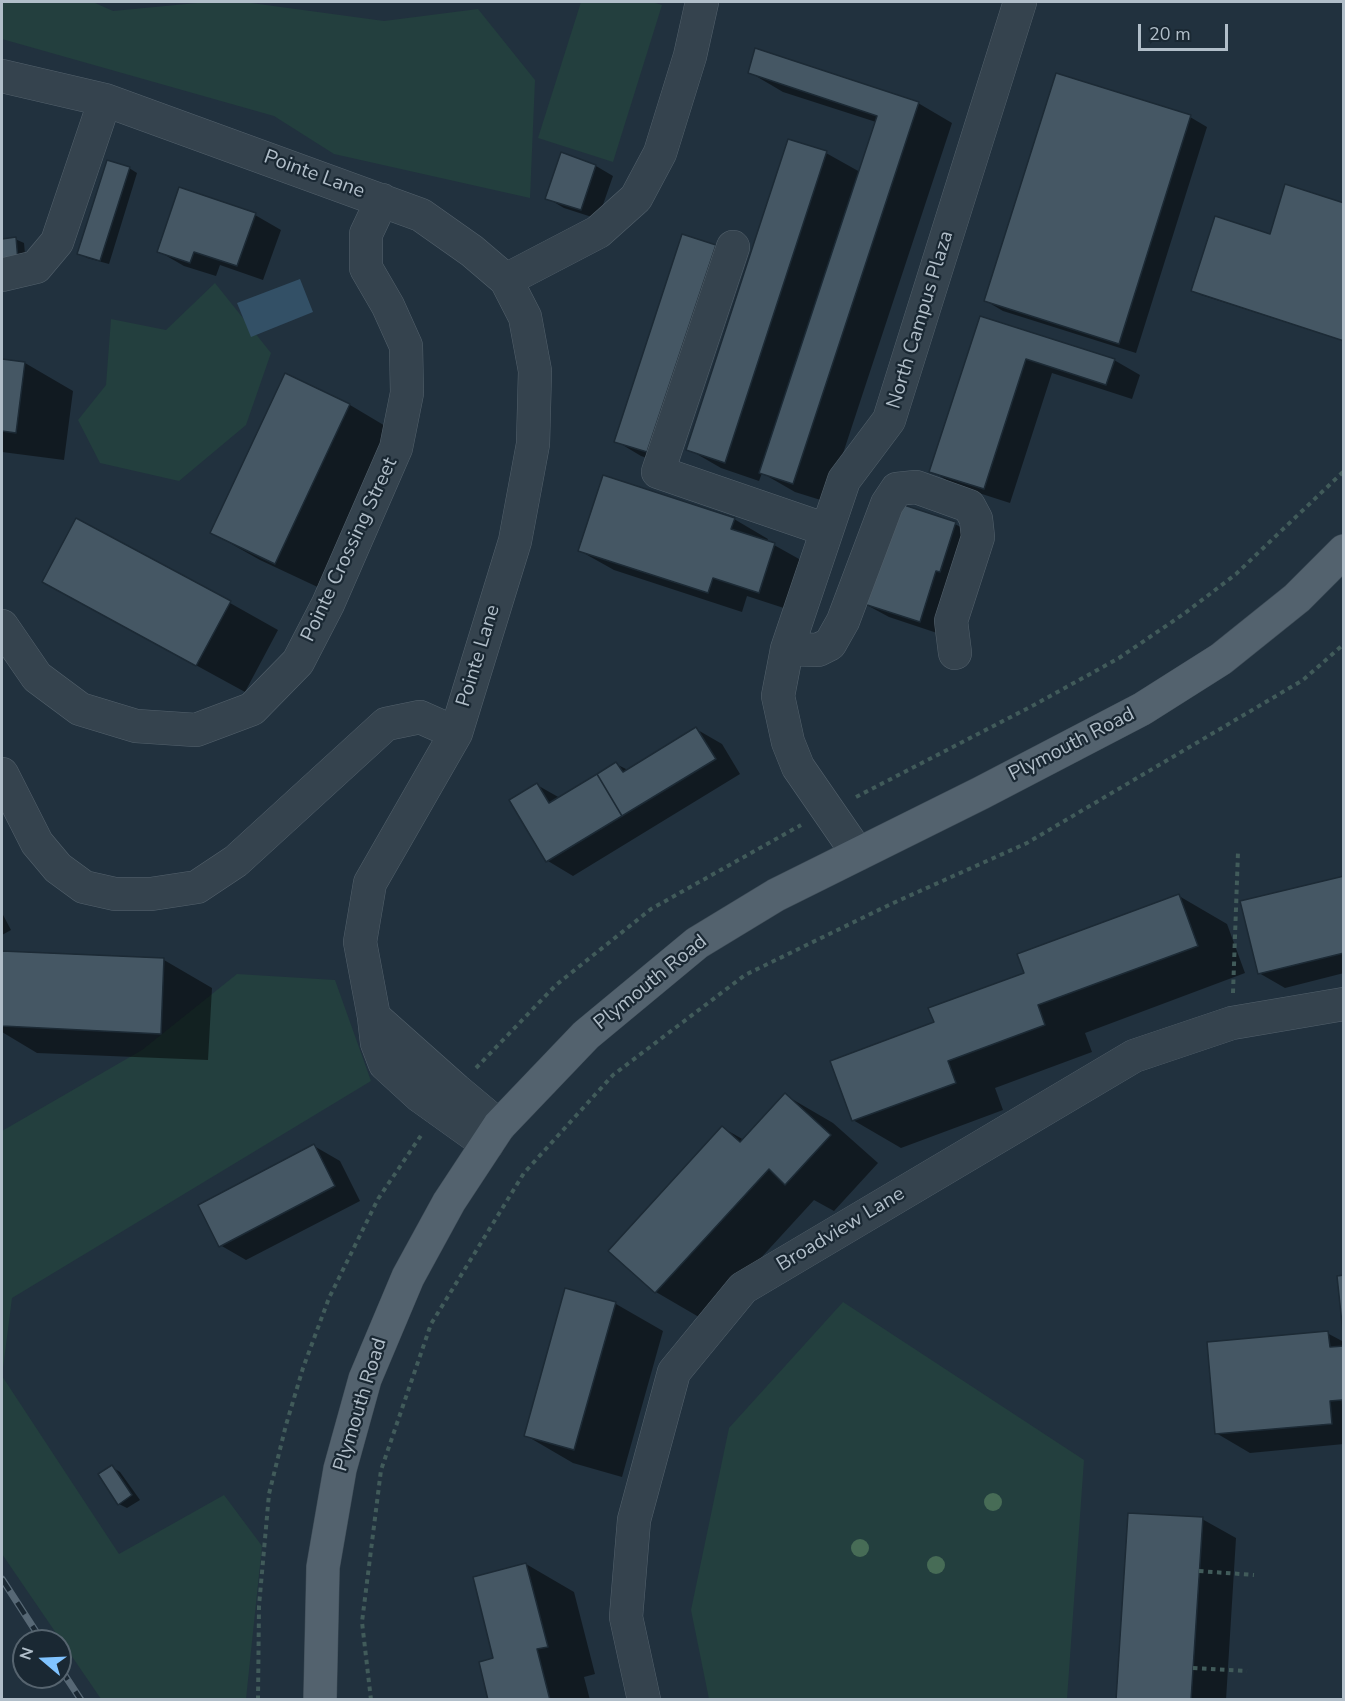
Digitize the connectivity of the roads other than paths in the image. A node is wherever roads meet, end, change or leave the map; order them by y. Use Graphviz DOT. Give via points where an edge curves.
graph roads {
  1 [pos="702,2"];
  2 [pos="1020,2"];
  3 [pos="2,76"];
  4 [pos="105,100"];
  5 [pos="382,200"];
  6 [pos="733,247"];
  7 [pos="2,275"];
  8 [pos="506,280"];
  9 [pos="827,530"];
  10 [pos="1344,551"];
  11 [pos="2,626"];
  12 [pos="787,649"];
  13 [pos="955,653"];
  14 [pos="456,733"];
  15 [pos="2,774"];
  16 [pos="858,854"];
  17 [pos="1344,1004"];
  18 [pos="493,1135"];
  19 [pos="320,1700"];
  20 [pos="644,1700"];
  1 -- 8 [label="street" via="660,153 636,198 598,232"];
  2 -- 9 [label="street, North Campus Plaza" via="889,420 844,480"];
  3 -- 4 [label="street, Pointe Lane"];
  4 -- 5 [label="street, Pointe Lane"];
  4 -- 7 [label="street" via="57,242 36,267"];
  5 -- 8 [label="street, Pointe Lane" via="421,214"];
  5 -- 11 [label="street, Pointe Crossing Street" via="366,234 366,268 406,346 407,393 396,448 328,604 298,662 252,709 196,730 136,726 80,709 37,677"];
  6 -- 9 [label="street" via="658,471"];
  8 -- 14 [label="street, Pointe Lane" via="525,317 535,371 533,444 515,541"];
  9 -- 12 [label="street, North Campus Plaza"];
  10 -- 16 [label="main road, Plymouth Road" via="1297,598 1221,658 1142,709"];
  12 -- 13 [label="street" via="818,650 830,644 843,621 887,504 897,489 916,486 969,506 976,519 978,537 951,621"];
  12 -- 16 [label="street, North Campus Plaza" via="778,696 788,742 798,767"];
  14 -- 15 [label="street" via="420,717 386,724 236,861 197,887 151,894 116,894 84,887 58,868 37,843"];
  14 -- 18 [label="street, Pointe Lane" via="370,883 360,942 377,1043 385,1064 420,1096"];
  16 -- 18 [label="main road, Plymouth Road" via="776,895 697,943 586,1035"];
  17 -- 20 [label="street, Broadview Lane" via="1232,1023 1134,1056 743,1288 674,1372 634,1520 626,1617"];
  18 -- 19 [label="main road, Plymouth Road" via="449,1202 408,1277 365,1380 340,1469 323,1566"];
}
